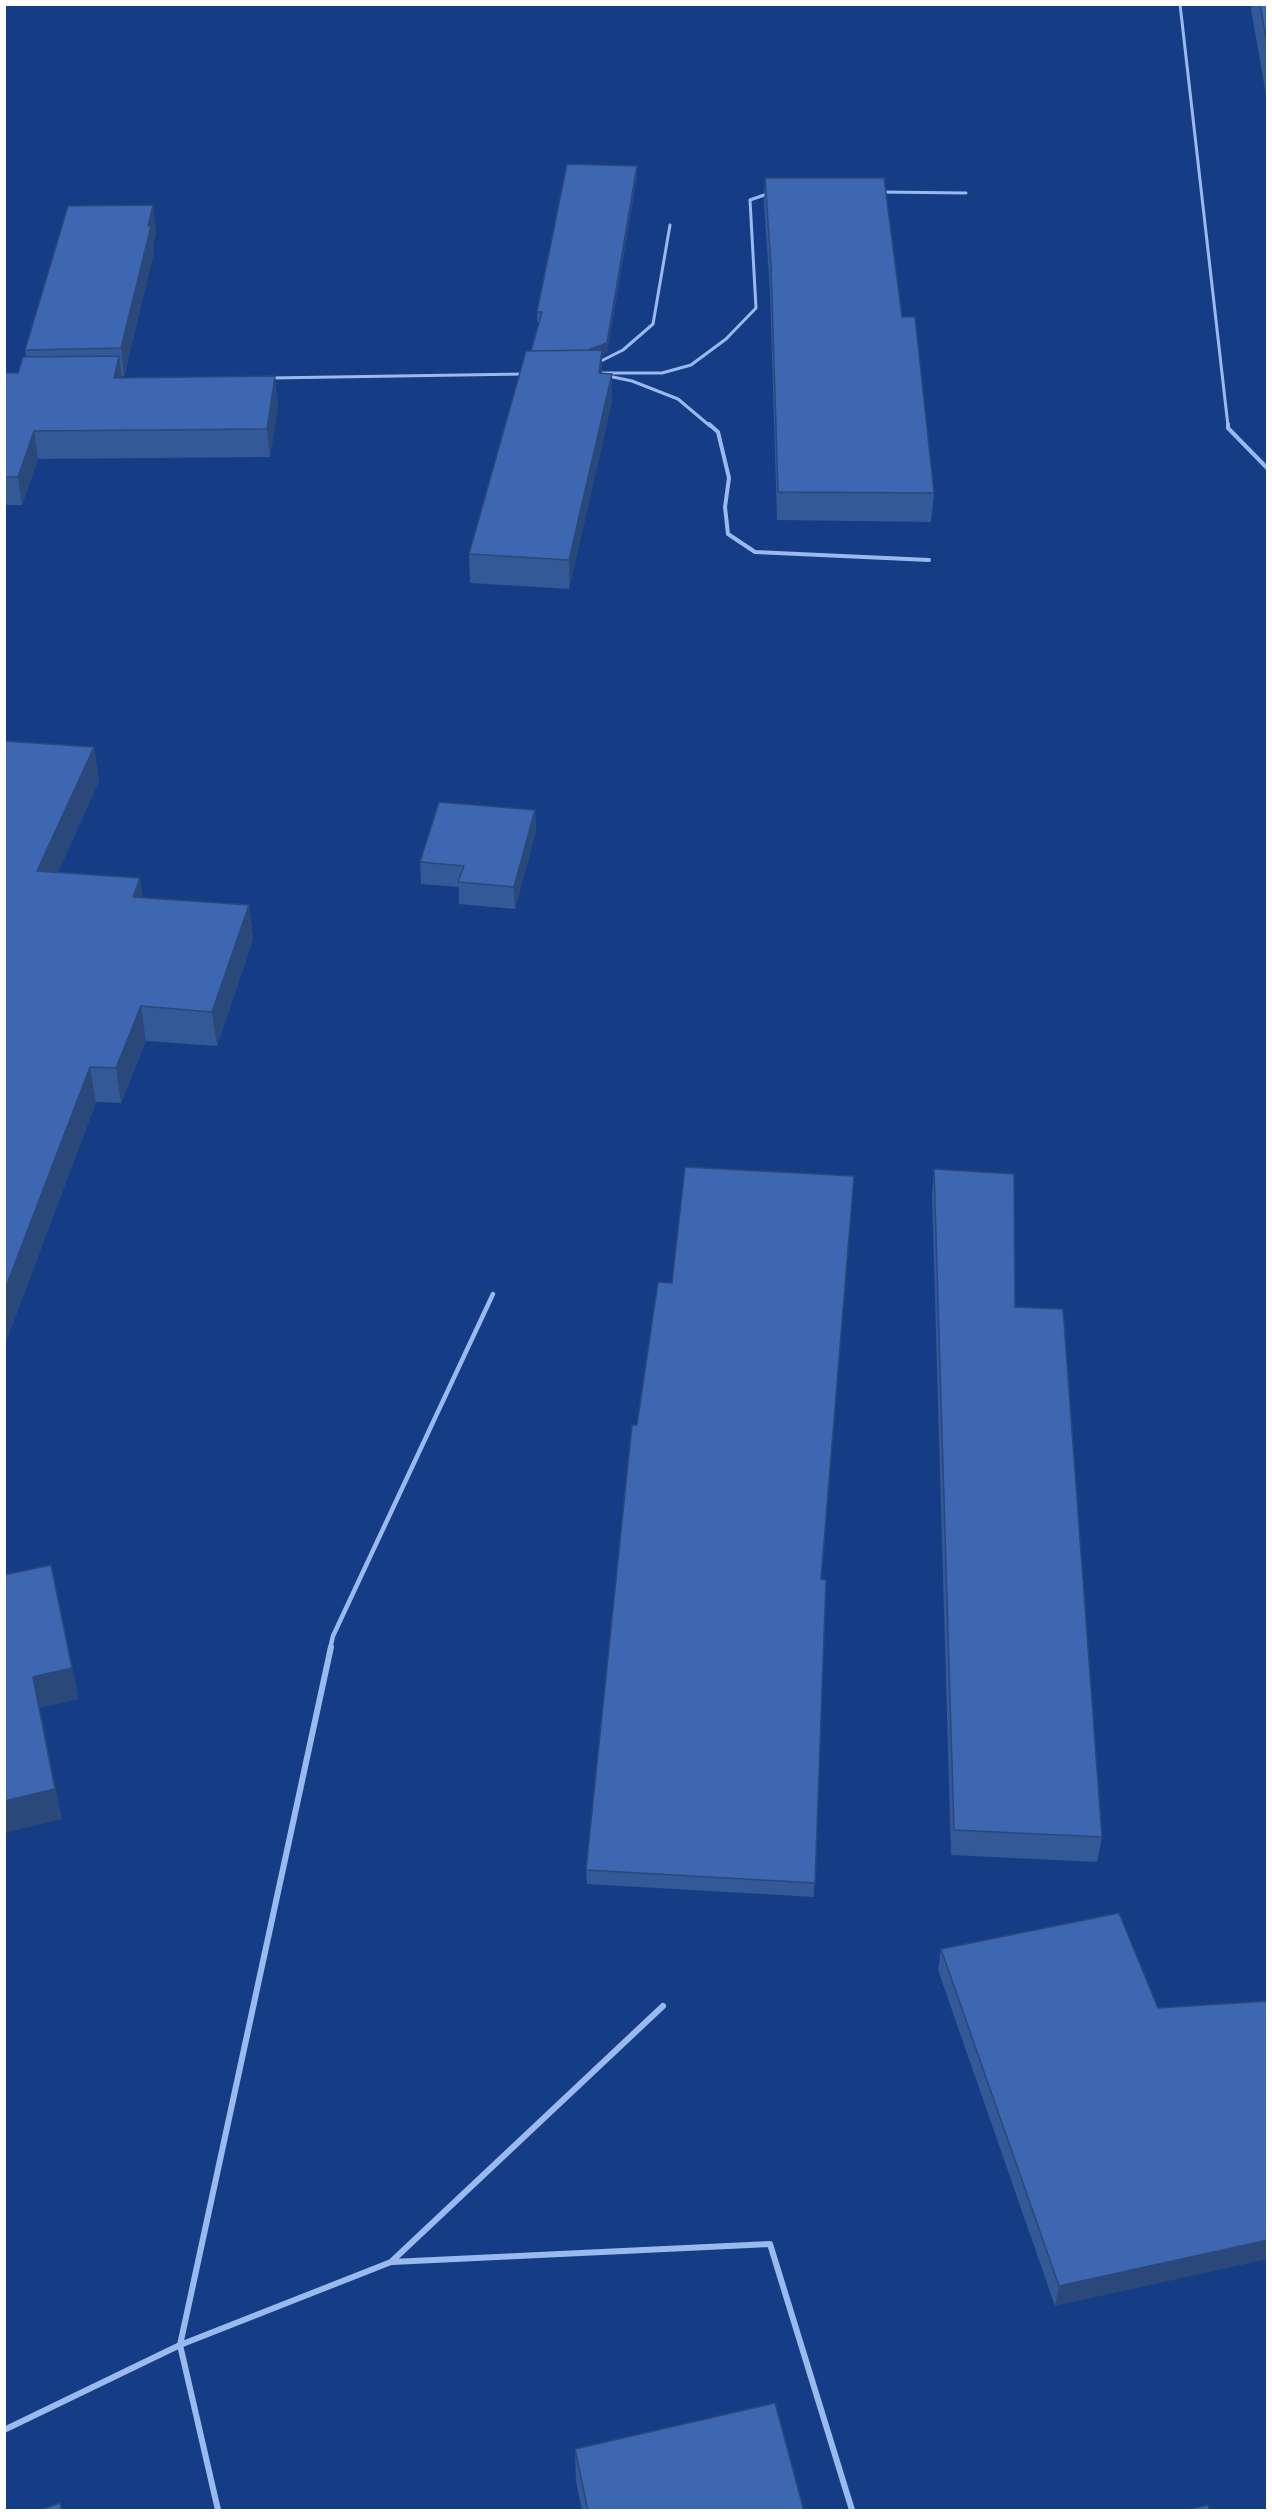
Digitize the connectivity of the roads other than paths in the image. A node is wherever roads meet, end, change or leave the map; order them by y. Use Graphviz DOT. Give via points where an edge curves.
graph roads {
  1 [pos="1180,4"];
  2 [pos="778,190"];
  3 [pos="872,191"];
  4 [pos="966,193"];
  5 [pos="670,225"];
  6 [pos="593,364"];
  7 [pos="526,374"];
  8 [pos="266,378"];
  9 [pos="1268,470"];
  10 [pos="929,560"];
  11 [pos="492,1294"];
  12 [pos="663,2006"];
  13 [pos="391,2262"];
  14 [pos="180,2345"];
  15 [pos="4,2430"];
  16 [pos="218,2511"];
  17 [pos="852,2511"];
  1 -- 9 [label="lane" via="1227,428"];
  2 -- 10 [label="lane" via="750,200 756,308 726,339 691,365 662,373 596,373 632,381 678,399 718,432 729,478 725,507 728,534 755,552"];
  3 -- 4 [label="lane"];
  5 -- 6 [label="lane" via="653,324 622,350"];
  7 -- 8 [label="lane"];
  11 -- 14 [label="lane" via="333,1636"];
  12 -- 13 [label="lane"];
  13 -- 14 [label="lane"];
  13 -- 17 [label="lane" via="770,2244"];
  14 -- 15 [label="lane"];
  14 -- 16 [label="lane"];
}
